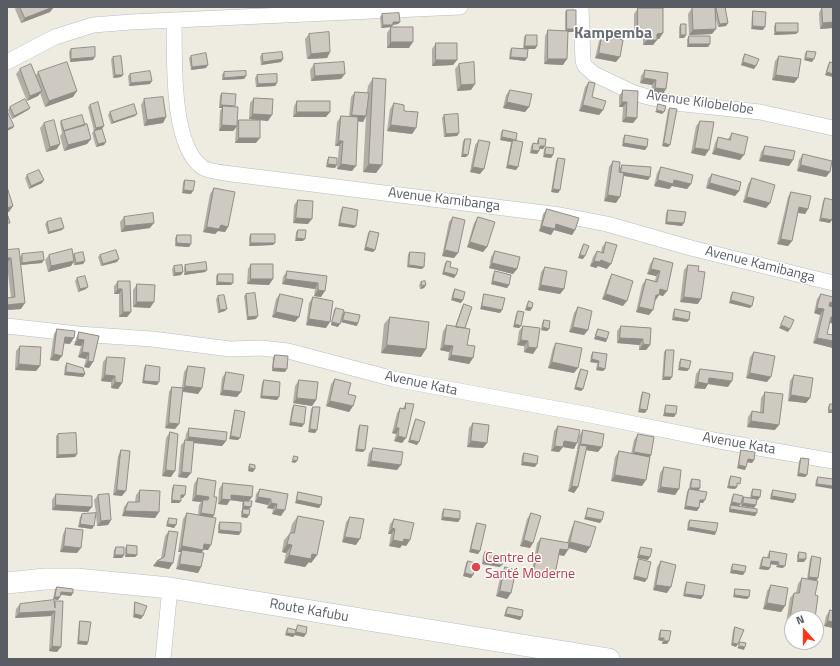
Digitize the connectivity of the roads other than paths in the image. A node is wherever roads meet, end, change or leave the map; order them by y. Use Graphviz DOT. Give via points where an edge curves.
graph roads {
  1 [pos="460,7"];
  2 [pos="581,7"];
  3 [pos="371,9"];
  4 [pos="174,20"];
  5 [pos="7,62"];
  6 [pos="833,128"];
  7 [pos="833,283"];
  8 [pos="7,326"];
  9 [pos="833,461"];
  10 [pos="7,583"];
  11 [pos="170,588"];
  12 [pos="163,659"];
  13 [pos="609,659"];
  1 -- 3 [label="street"];
  2 -- 6 [label="street, Avenue Kilobelobe" via="583,61 589,71 601,78 648,98 760,112"];
  3 -- 4 [label="street"];
  4 -- 5 [label="street" via="93,25 55,37"];
  4 -- 7 [label="street, Avenue Kamibanga" via="176,104 185,144 192,158 203,168 335,188 394,193 560,215 607,224 691,248"];
  8 -- 9 [label="street, Avenue Kata" via="222,348 288,351 394,379"];
  10 -- 11 [label="main road, Route Kafubu" via="76,579"];
  11 -- 12 [label="street"];
  11 -- 13 [label="main road, Route Kafubu"];
}
